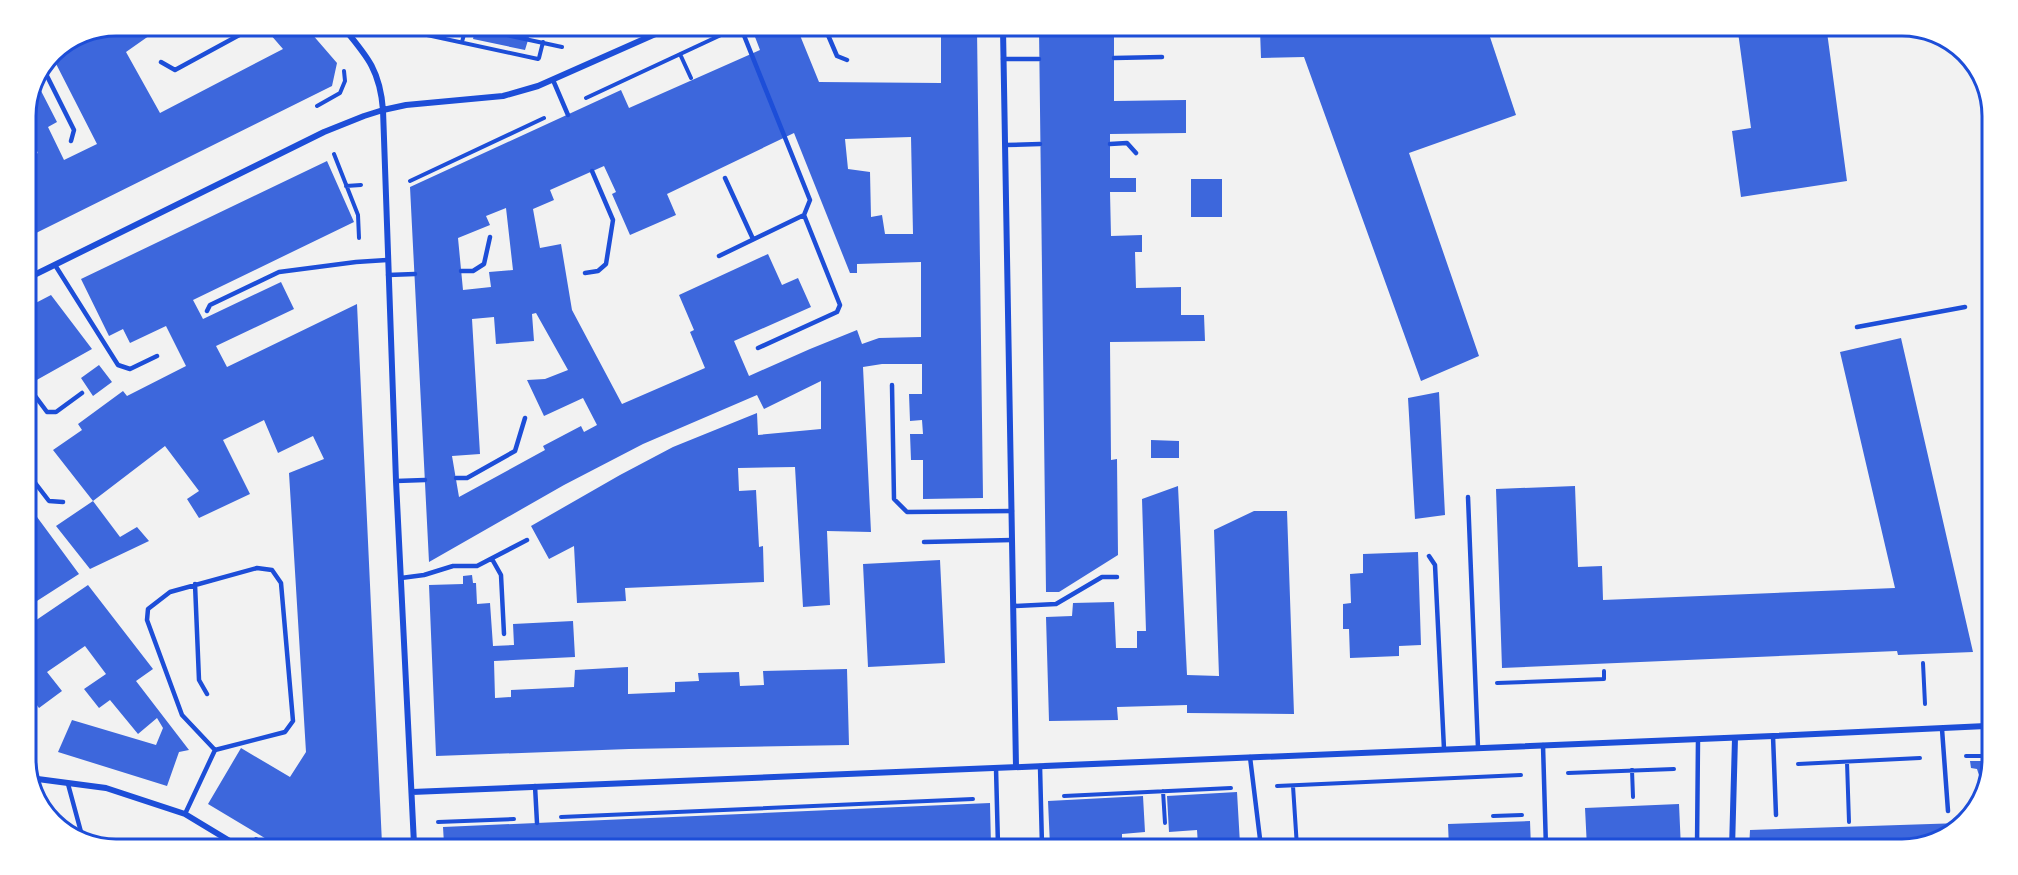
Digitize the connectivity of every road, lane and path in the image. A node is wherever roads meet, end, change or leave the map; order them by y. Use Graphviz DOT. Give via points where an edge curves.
graph roads {
  1 [pos="237,36"];
  2 [pos="350,36"];
  3 [pos="433,36"];
  4 [pos="464,36"];
  5 [pos="514,36"];
  6 [pos="651,36"];
  7 [pos="744,36"];
  8 [pos="828,36"];
  9 [pos="1003,36"];
  10 [pos="462,42"];
  11 [pos="543,42"];
  12 [pos="563,48"];
  13 [pos="680,54"];
  14 [pos="1162,57"];
  15 [pos="1039,58"];
  16 [pos="1114,58"];
  17 [pos="539,59"];
  18 [pos="1003,59"];
  19 [pos="545,60"];
  20 [pos="847,60"];
  21 [pos="161,62"];
  22 [pos="47,77"];
  23 [pos="691,78"];
  24 [pos="554,80"];
  25 [pos="383,110"];
  26 [pos="568,115"];
  27 [pos="71,141"];
  28 [pos="1040,144"];
  29 [pos="1110,144"];
  30 [pos="1005,145"];
  31 [pos="1136,153"];
  32 [pos="592,171"];
  33 [pos="725,178"];
  34 [pos="804,215"];
  35 [pos="490,237"];
  36 [pos="753,239"];
  37 [pos="719,256"];
  38 [pos="387,260"];
  39 [pos="55,265"];
  40 [pos="461,272"];
  41 [pos="585,273"];
  42 [pos="36,274"];
  43 [pos="415,274"];
  44 [pos="388,275"];
  45 [pos="1965,307"];
  46 [pos="207,311"];
  47 [pos="1857,327"];
  48 [pos="758,348"];
  49 [pos="157,356"];
  50 [pos="892,385"];
  51 [pos="82,393"];
  52 [pos="36,397"];
  53 [pos="525,418"];
  54 [pos="456,478"];
  55 [pos="425,480"];
  56 [pos="396,481"];
  57 [pos="36,484"];
  58 [pos="1468,497"];
  59 [pos="63,502"];
  60 [pos="1012,511"];
  61 [pos="527,540"];
  62 [pos="1012,540"];
  63 [pos="924,542"];
  64 [pos="1429,556"];
  65 [pos="492,559"];
  66 [pos="1117,577"];
  67 [pos="401,578"];
  68 [pos="195,584"];
  69 [pos="1014,606"];
  70 [pos="504,634"];
  71 [pos="1923,663"];
  72 [pos="1604,671"];
  73 [pos="1476,683"];
  74 [pos="1925,685"];
  75 [pos="207,694"];
  76 [pos="1982,726"];
  77 [pos="1942,729"];
  78 [pos="1773,736"];
  79 [pos="1735,738"];
  80 [pos="1698,740"];
  81 [pos="1543,745"];
  82 [pos="1478,748"];
  83 [pos="1444,749"];
  84 [pos="215,750"];
  85 [pos="1982,756"];
  86 [pos="1944,757"];
  87 [pos="1250,758"];
  88 [pos="1847,762"];
  89 [pos="1774,765"];
  90 [pos="1040,766"];
  91 [pos="1016,767"];
  92 [pos="996,768"];
  93 [pos="1697,768"];
  94 [pos="1632,770"];
  95 [pos="1544,774"];
  96 [pos="39,779"];
  97 [pos="68,784"];
  98 [pos="535,786"];
  99 [pos="1293,786"];
  100 [pos="1254,787"];
  101 [pos="1163,791"];
  102 [pos="412,792"];
  103 [pos="1041,797"];
  104 [pos="1633,797"];
  105 [pos="997,798"];
  106 [pos="1948,811"];
  107 [pos="185,814"];
  108 [pos="1776,815"];
  109 [pos="537,820"];
  110 [pos="1849,822"];
  111 [pos="413,823"];
  112 [pos="1165,823"];
  113 [pos="80,830"];
  114 [pos="226,839"];
  115 [pos="414,839"];
  116 [pos="998,839"];
  117 [pos="1042,839"];
  118 [pos="1260,839"];
  119 [pos="1296,839"];
  120 [pos="1546,839"];
  121 [pos="1697,839"];
  122 [pos="1732,839"];
  1 -- 21 [label="lane" via="175,70"];
  2 -- 25 [label="street" via="374,69"];
  3 -- 10 [label="path"];
  4 -- 10 [label="path"];
  5 -- 11 [label="path"];
  6 -- 24 [label="street"];
  7 -- 34 [label="lane" via="810,200"];
  8 -- 20 [label="lane" via="837,56"];
  9 -- 18 [label="street"];
  10 -- 17 [label="path"];
  11 -- 12 [label="path"];
  11 -- 17 [label="path"];
  13 -- 23 [label="path"];
  14 -- 16 [label="lane"];
  15 -- 18 [label="lane"];
  17 -- 19 [label="path"];
  18 -- 30 [label="street"];
  22 -- 27 [label="lane" via="74,130"];
  24 -- 25 [label="street" via="503,96"];
  24 -- 26 [label="lane"];
  25 -- 38 [label="street"];
  25 -- 39 [label="street" via="324,132"];
  28 -- 30 [label="lane"];
  29 -- 31 [label="lane" via="1127,143"];
  30 -- 60 [label="street"];
  32 -- 41 [label="lane" via="612,220 606,264 598,271"];
  33 -- 36 [label="lane"];
  34 -- 36 [label="lane"];
  34 -- 48 [label="lane" via="840,305 837,312"];
  35 -- 40 [label="lane" via="484,264"];
  36 -- 37 [label="lane"];
  38 -- 44 [label="street"];
  38 -- 46 [label="lane" via="279,272 210,305"];
  39 -- 42 [label="street"];
  39 -- 49 [label="lane" via="118,365 130,369"];
  43 -- 44 [label="lane"];
  44 -- 56 [label="street"];
  45 -- 47 [label="lane"];
  50 -- 60 [label="lane" via="894,499 907,512"];
  51 -- 52 [label="lane" via="56,412 47,412"];
  53 -- 54 [label="lane" via="515,451 467,478"];
  55 -- 56 [label="lane"];
  56 -- 67 [label="street"];
  57 -- 59 [label="lane" via="50,501"];
  58 -- 73 [label="lane"];
  60 -- 62 [label="street"];
  61 -- 65 [label="lane"];
  62 -- 63 [label="lane"];
  62 -- 69 [label="street"];
  64 -- 83 [label="lane" via="1435,565"];
  65 -- 67 [label="lane" via="477,566 453,566"];
  65 -- 70 [label="lane" via="501,575"];
  66 -- 69 [label="lane" via="1102,577 1056,604"];
  67 -- 102 [label="street"];
  68 -- 75 [label="lane" via="199,680"];
  68 -- 84 [label="lane" via="170,592 148,609 147,620 182,715"];
  68 -- 84 [label="lane" via="257,568 272,570 281,583 293,722 285,732"];
  69 -- 91 [label="street"];
  71 -- 74 [label="path"];
  72 -- 73 [label="path" via="1604,679"];
  73 -- 82 [label="lane"];
  76 -- 77 [label="street"];
  77 -- 78 [label="street"];
  77 -- 86 [label="lane"];
  78 -- 79 [label="street"];
  78 -- 89 [label="lane"];
  79 -- 80 [label="street"];
  79 -- 122 [label="street"];
  80 -- 81 [label="street"];
  80 -- 93 [label="lane"];
  81 -- 82 [label="street"];
  81 -- 95 [label="lane"];
  82 -- 83 [label="street"];
  83 -- 87 [label="street"];
  84 -- 107 [label="lane"];
  85 -- 86 [label="path"];
  86 -- 88 [label="path"];
  86 -- 106 [label="lane"];
  87 -- 90 [label="street"];
  87 -- 100 [label="lane"];
  88 -- 89 [label="path"];
  88 -- 110 [label="path"];
  89 -- 108 [label="lane"];
  90 -- 91 [label="street"];
  90 -- 103 [label="lane"];
  91 -- 92 [label="street"];
  92 -- 98 [label="street"];
  92 -- 105 [label="lane"];
  93 -- 94 [label="path"];
  93 -- 121 [label="lane"];
  94 -- 95 [label="path"];
  94 -- 104 [label="path"];
  95 -- 99 [label="path"];
  95 -- 120 [label="lane"];
  96 -- 97 [label="street"];
  97 -- 107 [label="street" via="106,788"];
  97 -- 113 [label="lane"];
  98 -- 102 [label="street"];
  98 -- 109 [label="lane"];
  99 -- 100 [label="path"];
  99 -- 119 [label="path"];
  100 -- 101 [label="path"];
  100 -- 118 [label="lane"];
  101 -- 103 [label="path"];
  101 -- 112 [label="path"];
  102 -- 111 [label="street"];
  103 -- 117 [label="lane"];
  105 -- 109 [label="path"];
  105 -- 116 [label="lane"];
  107 -- 114 [label="street"];
  109 -- 111 [label="path"];
  111 -- 115 [label="street"];
}
